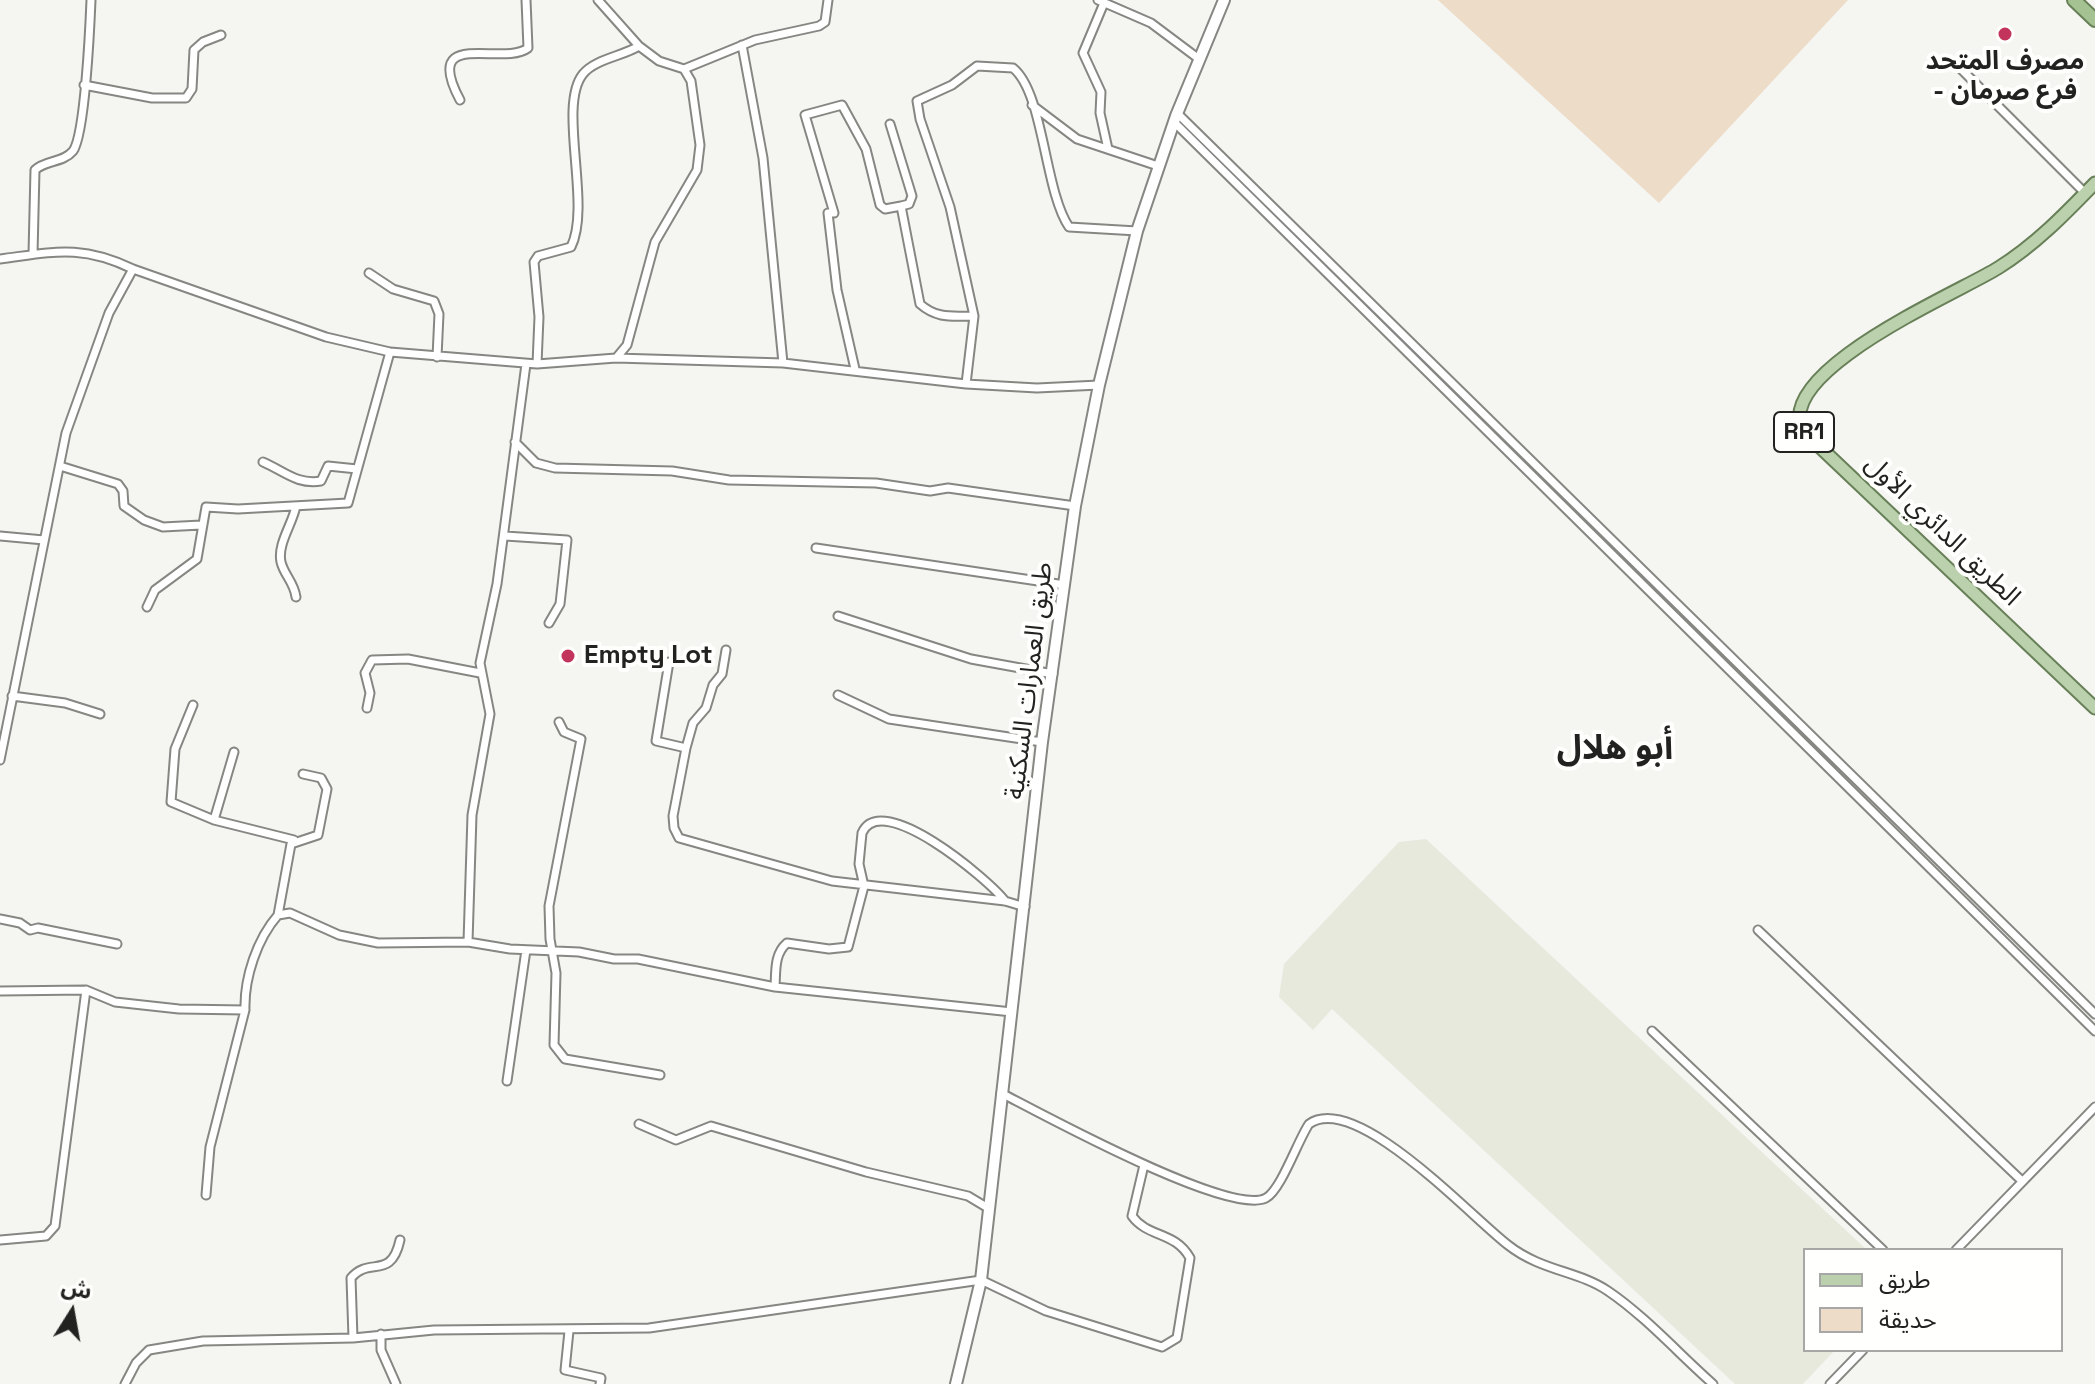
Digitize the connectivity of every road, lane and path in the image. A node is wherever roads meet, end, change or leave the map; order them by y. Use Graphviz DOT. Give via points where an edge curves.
graph roads {
  1 [pos="91,0"];
  2 [pos="526,0"];
  3 [pos="598,0"];
  4 [pos="828,0"];
  5 [pos="1224,0"];
  6 [pos="2074,0"];
  7 [pos="1101,1"];
  8 [pos="2095,20"];
  9 [pos="221,35"];
  10 [pos="742,45"];
  11 [pos="639,46"];
  12 [pos="1199,59"];
  13 [pos="1957,65"];
  14 [pos="684,69"];
  15 [pos="84,85"];
  16 [pos="460,100"];
  17 [pos="1032,105"];
  18 [pos="1176,117"];
  19 [pos="890,124"];
  20 [pos="1108,149"];
  21 [pos="1158,166"];
  22 [pos="2095,183"];
  23 [pos="2085,193"];
  24 [pos="901,206"];
  25 [pos="1137,231"];
  26 [pos="33,254"];
  27 [pos="0,259"];
  28 [pos="133,269"];
  29 [pos="369,273"];
  30 [pos="974,316"];
  31 [pos="390,352"];
  32 [pos="437,357"];
  33 [pos="616,358"];
  34 [pos="783,363"];
  35 [pos="526,364"];
  36 [pos="537,364"];
  37 [pos="855,369"];
  38 [pos="966,384"];
  39 [pos="1099,385"];
  40 [pos="515,442"];
  41 [pos="263,462"];
  42 [pos="60,466"];
  43 [pos="357,469"];
  44 [pos="296,506"];
  45 [pos="1075,506"];
  46 [pos="201,525"];
  47 [pos="0,536"];
  48 [pos="505,536"];
  49 [pos="44,540"];
  50 [pos="816,548"];
  51 [pos="1065,585"];
  52 [pos="296,597"];
  53 [pos="147,607"];
  54 [pos="838,616"];
  55 [pos="549,623"];
  56 [pos="726,650"];
  57 [pos="669,662"];
  58 [pos="480,673"];
  59 [pos="1053,674"];
  60 [pos="838,695"];
  61 [pos="12,696"];
  62 [pos="193,705"];
  63 [pos="367,708"];
  64 [pos="2095,708"];
  65 [pos="100,714"];
  66 [pos="559,722"];
  67 [pos="1042,742"];
  68 [pos="686,748"];
  69 [pos="234,752"];
  70 [pos="0,760"];
  71 [pos="303,774"];
  72 [pos="214,820"];
  73 [pos="294,840"];
  74 [pos="864,886"];
  75 [pos="1005,901"];
  76 [pos="1025,907"];
  77 [pos="278,915"];
  78 [pos="0,919"];
  79 [pos="1758,930"];
  80 [pos="468,942"];
  81 [pos="117,944"];
  82 [pos="526,950"];
  83 [pos="554,951"];
  84 [pos="775,987"];
  85 [pos="86,990"];
  86 [pos="0,991"];
  87 [pos="245,1010"];
  88 [pos="1012,1012"];
  89 [pos="2095,1014"];
  90 [pos="1652,1031"];
  91 [pos="2095,1031"];
  92 [pos="660,1075"];
  93 [pos="507,1081"];
  94 [pos="1001,1093"];
  95 [pos="2095,1107"];
  96 [pos="639,1124"];
  97 [pos="1144,1165"];
  98 [pos="2022,1181"];
  99 [pos="206,1195"];
  100 [pos="988,1208"];
  101 [pos="0,1240"];
  102 [pos="400,1240"];
  103 [pos="1881,1248"];
  104 [pos="1958,1248"];
  105 [pos="981,1280"];
  106 [pos="569,1331"];
  107 [pos="381,1334"];
  108 [pos="353,1338"];
  109 [pos="1861,1352"];
  110 [pos="125,1384"];
  111 [pos="396,1384"];
  112 [pos="600,1384"];
  113 [pos="956,1384"];
  114 [pos="1713,1384"];
  115 [pos="1830,1384"];
  1 -- 15 [label="street"];
  2 -- 16 [label="street" via="528,48 514,54 472,52 458,57 450,77"];
  3 -- 11 [label="street"];
  4 -- 10 [label="street" via="825,22 819,26"];
  5 -- 12 [label="main road, طريق العمارات السكنية"];
  6 -- 8 [label="highway"];
  7 -- 12 [label="street" via="1151,23"];
  7 -- 20 [label="street" via="1083,53 1101,92"];
  9 -- 15 [label="street" via="194,50 192,89 186,98 152,98"];
  10 -- 14 [label="street"];
  10 -- 34 [label="street" via="763,158"];
  11 -- 14 [label="street" via="659,61"];
  11 -- 36 [label="street" via="592,67 579,82 574,113 579,215 571,247 538,256 534,262"];
  12 -- 18 [label="main road, طريق العمارات السكنية"];
  13 -- 23 [label="street"];
  14 -- 33 [label="street" via="695,99 697,170 655,242 627,345"];
  15 -- 26 [label="street" via="76,145 66,157 35,170"];
  17 -- 20 [label="street" via="1064,132"];
  17 -- 25 [label="street" via="1069,227"];
  17 -- 30 [label="street" via="1022,75 991,65 977,66 917,101 950,207"];
  18 -- 21 [label="main road, طريق العمارات السكنية"];
  18 -- 89 [label="street"];
  18 -- 91 [label="street"];
  19 -- 24 [label="street" via="912,196"];
  20 -- 21 [label="street"];
  21 -- 25 [label="main road, طريق العمارات السكنية"];
  22 -- 23 [label="main road, الطريق الدائري الأول / RR1"];
  23 -- 64 [label="main road, الطريق الدائري الأول / RR1" via="2033,243 1996,269 1890,325 1848,354 1803,400 1798,418 1803,431"];
  24 -- 30 [label="street" via="920,304 945,318"];
  24 -- 37 [label="street" via="880,205 866,149 842,105 805,115 834,213 828,213 835,276"];
  25 -- 39 [label="main road, طريق العمارات السكنية"];
  26 -- 27 [label="street"];
  26 -- 28 [label="street" via="90,251"];
  28 -- 31 [label="street" via="326,337"];
  28 -- 42 [label="street" via="97,343"];
  29 -- 32 [label="street" via="393,289 434,301 439,314"];
  30 -- 38 [label="street"];
  31 -- 32 [label="street"];
  31 -- 43 [label="street"];
  32 -- 35 [label="street"];
  33 -- 34 [label="street"];
  33 -- 36 [label="street"];
  34 -- 37 [label="street"];
  35 -- 36 [label="street"];
  35 -- 40 [label="street"];
  37 -- 38 [label="street"];
  38 -- 39 [label="street"];
  39 -- 45 [label="main road, طريق العمارات السكنية"];
  40 -- 45 [label="street" via="531,460 555,468 948,488"];
  40 -- 48 [label="street"];
  41 -- 43 [label="street" via="294,480 316,483 328,466"];
  42 -- 46 [label="street" via="118,484 124,506 154,525"];
  42 -- 49 [label="street"];
  43 -- 44 [label="street" via="348,503"];
  44 -- 46 [label="street" via="209,507"];
  44 -- 52 [label="street" via="280,552"];
  45 -- 51 [label="main road, طريق العمارات السكنية"];
  46 -- 53 [label="street" via="197,559 155,590"];
  47 -- 49 [label="street"];
  48 -- 55 [label="street" via="567,540 560,604"];
  48 -- 58 [label="street"];
  49 -- 61 [label="street"];
  50 -- 51 [label="street"];
  51 -- 59 [label="main road, طريق العمارات السكنية"];
  54 -- 59 [label="street" via="971,659"];
  56 -- 68 [label="street" via="722,674 693,723"];
  57 -- 68 [label="street" via="656,741"];
  58 -- 63 [label="street" via="408,659 372,660 365,673"];
  58 -- 80 [label="street" via="490,714 472,815"];
  59 -- 67 [label="main road, طريق العمارات السكنية"];
  60 -- 67 [label="street" via="889,719"];
  61 -- 65 [label="street"];
  61 -- 70 [label="street"];
  62 -- 72 [label="street" via="175,749 170,799"];
  66 -- 83 [label="street" via="561,730 581,739 549,906"];
  67 -- 76 [label="main road, طريق العمارات السكنية"];
  68 -- 74 [label="street" via="673,816 679,838"];
  69 -- 72 [label="street"];
  71 -- 73 [label="street" via="321,778 327,789 318,835"];
  72 -- 73 [label="street"];
  73 -- 77 [label="street"];
  74 -- 75 [label="street"];
  74 -- 75 [label="street" via="859,864 863,829 888,820 925,836"];
  74 -- 84 [label="street" via="848,947 787,943 777,960"];
  75 -- 76 [label="street"];
  76 -- 88 [label="main road, طريق العمارات السكنية"];
  77 -- 80 [label="street" via="290,913 339,935 378,943"];
  77 -- 87 [label="street" via="268,926 253,966"];
  78 -- 81 [label="street" via="30,930"];
  79 -- 98 [label="street"];
  80 -- 82 [label="street"];
  82 -- 83 [label="street"];
  82 -- 93 [label="street"];
  83 -- 84 [label="street" via="638,959"];
  83 -- 92 [label="street" via="554,1045 559,1056"];
  84 -- 88 [label="street"];
  85 -- 86 [label="street"];
  85 -- 87 [label="street" via="115,1002"];
  85 -- 101 [label="street" via="55,1226 46,1236"];
  87 -- 99 [label="street" via="210,1147"];
  88 -- 94 [label="main road, طريق العمارات السكنية"];
  90 -- 103 [label="street"];
  94 -- 97 [label="street"];
  94 -- 100 [label="main road, طريق العمارات السكنية"];
  95 -- 98 [label="street"];
  96 -- 100 [label="street" via="676,1140 711,1126 968,1196"];
  97 -- 105 [label="street" via="1132,1216 1139,1225 1173,1238 1190,1258 1173,1342 1162,1347 1046,1311"];
  97 -- 114 [label="street" via="1224,1195 1258,1200 1273,1192 1309,1124 1324,1118 1344,1120 1392,1146 1518,1252 1607,1290"];
  98 -- 104 [label="street"];
  100 -- 105 [label="main road, طريق العمارات السكنية"];
  102 -- 108 [label="street" via="396,1258 351,1278"];
  105 -- 106 [label="street" via="649,1328"];
  105 -- 113 [label="main road, طريق العمارات السكنية"];
  106 -- 107 [label="street"];
  106 -- 112 [label="street" via="565,1370 601,1378"];
  107 -- 108 [label="street"];
  107 -- 111 [label="street" via="381,1350"];
  108 -- 110 [label="street" via="244,1338 149,1350"];
  109 -- 115 [label="street"];
}
